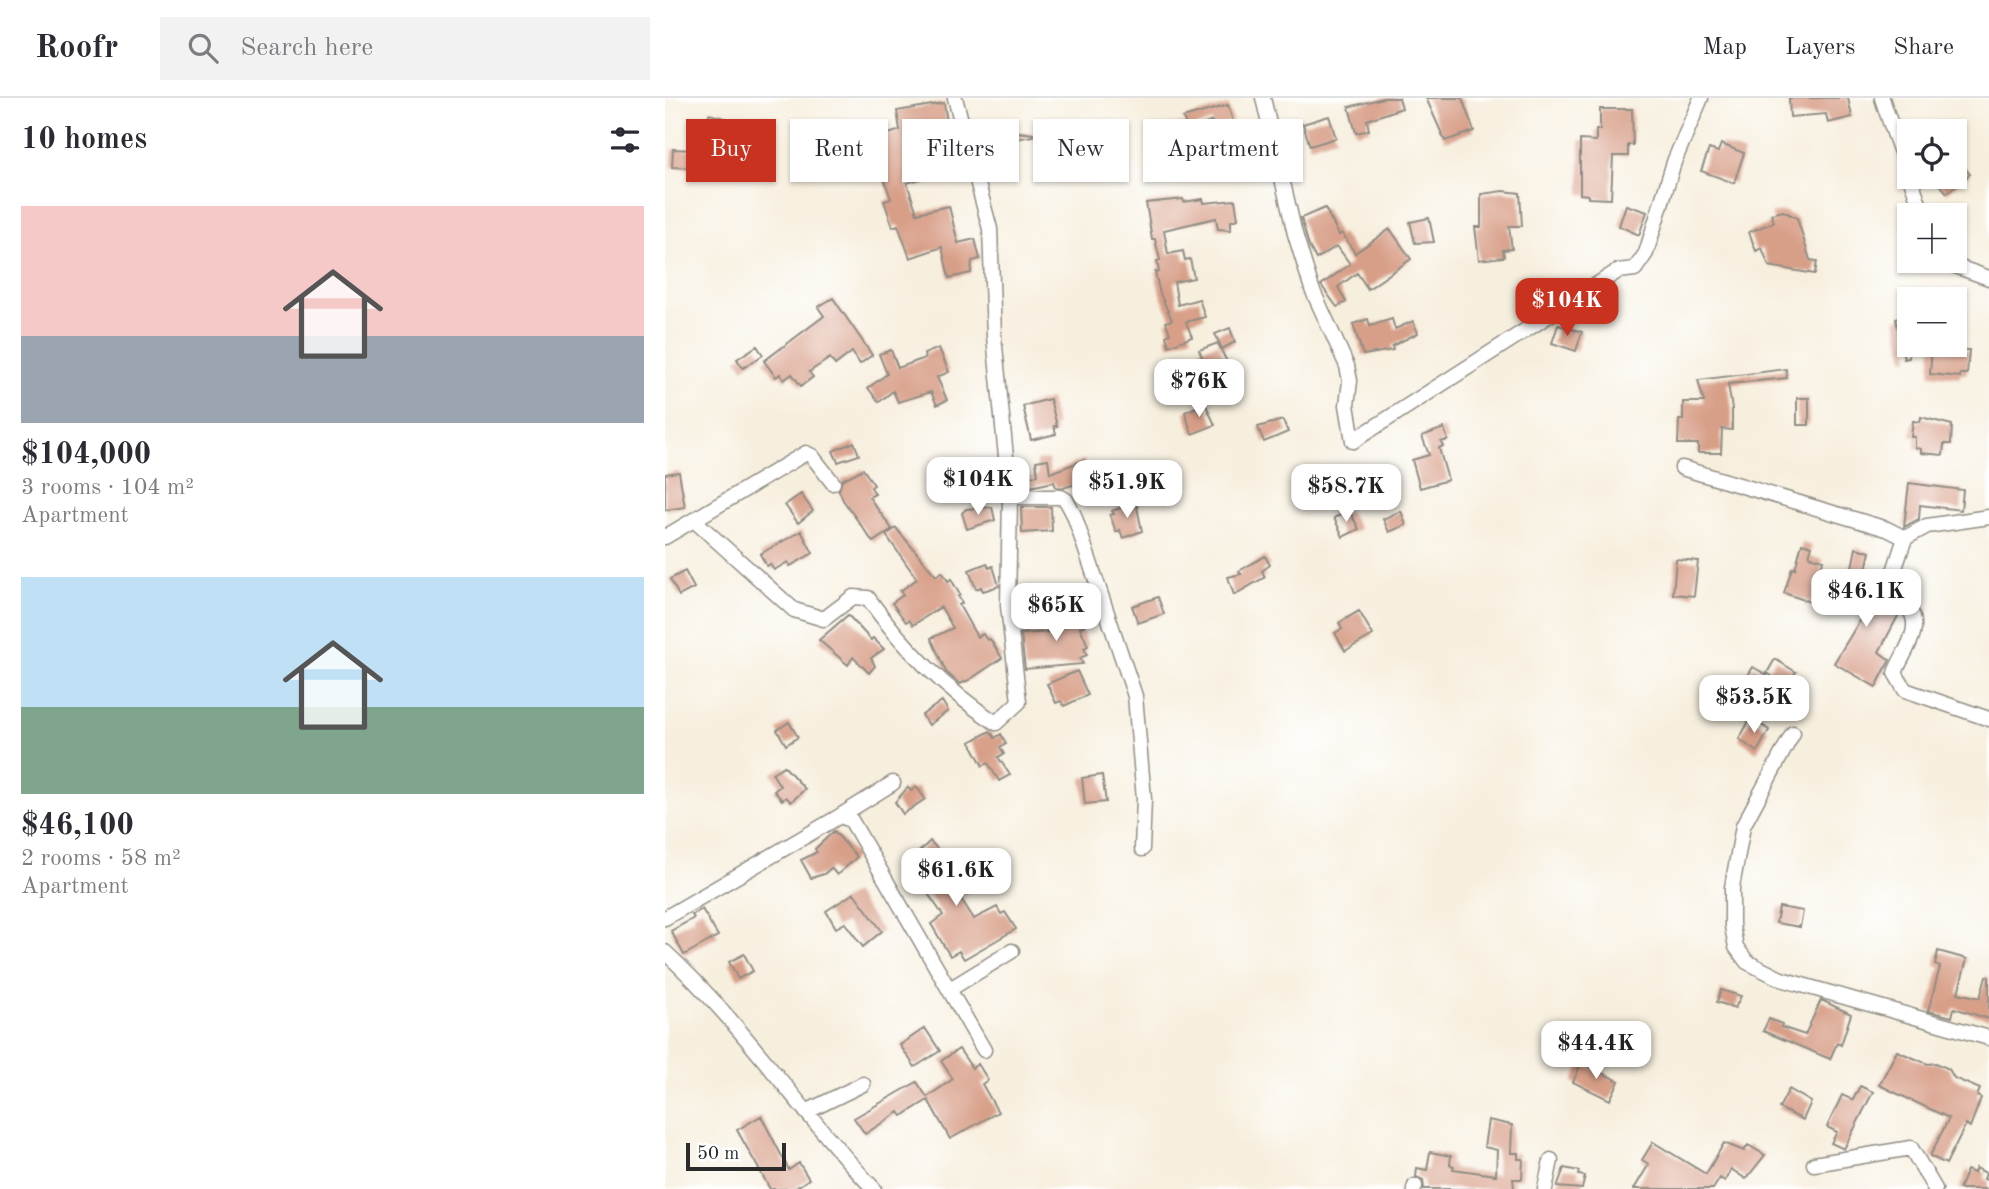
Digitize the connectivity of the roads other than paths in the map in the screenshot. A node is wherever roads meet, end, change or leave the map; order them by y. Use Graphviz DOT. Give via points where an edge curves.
graph roads {
  1 [pos="955,98"];
  2 [pos="1263,98"];
  3 [pos="1701,98"];
  4 [pos="1882,98"];
  5 [pos="1897,143"];
  6 [pos="1967,270"];
  7 [pos="1989,278"];
  8 [pos="1682,468"];
  9 [pos="833,483"];
  10 [pos="1010,497"];
  11 [pos="1989,517"];
  12 [pos="695,521"];
  13 [pos="665,537"];
  14 [pos="1905,538"];
  15 [pos="1989,719"];
  16 [pos="1793,733"];
  17 [pos="893,783"];
  18 [pos="840,816"];
  19 [pos="1142,849"];
  20 [pos="665,918"];
  21 [pos="1012,951"];
  22 [pos="665,952"];
  23 [pos="950,989"];
  24 [pos="1989,1038"];
  25 [pos="984,1050"];
  26 [pos="863,1084"];
  27 [pos="806,1112"];
  28 [pos="1551,1160"];
  29 [pos="1814,1164"];
  30 [pos="874,1189"];
  31 [pos="1545,1189"];
  32 [pos="1935,1189"];
  1 -- 10 [label="street" via="990,229 994,336"];
  2 -- 3 [label="street" via="1313,289 1347,366 1353,441 1618,271 1635,269 1642,262 1677,154"];
  4 -- 5 [label="street"];
  6 -- 7 [label="street"];
  8 -- 14 [label="street" via="1887,528"];
  9 -- 12 [label="street" via="806,453"];
  10 -- 12 [label="street" via="1007,606 1019,702 996,723 923,663 867,598 853,597 824,619 794,610"];
  10 -- 19 [label="street" via="1061,497 1074,515 1135,696 1144,799"];
  11 -- 14 [label="street" via="1927,526"];
  12 -- 13 [label="street"];
  14 -- 15 [label="street" via="1889,586 1914,616 1914,629 1895,673 1900,685"];
  16 -- 24 [label="street" via="1743,825 1732,887 1736,947 1747,962 1781,979"];
  17 -- 18 [label="street"];
  18 -- 20 [label="street"];
  18 -- 23 [label="street" via="859,829"];
  21 -- 23 [label="street"];
  22 -- 27 [label="street" via="708,993"];
  23 -- 25 [label="street"];
  26 -- 27 [label="street"];
  27 -- 30 [label="street"];
  28 -- 31 [label="street"];
  29 -- 32 [label="street" via="1912,1148"];
}
